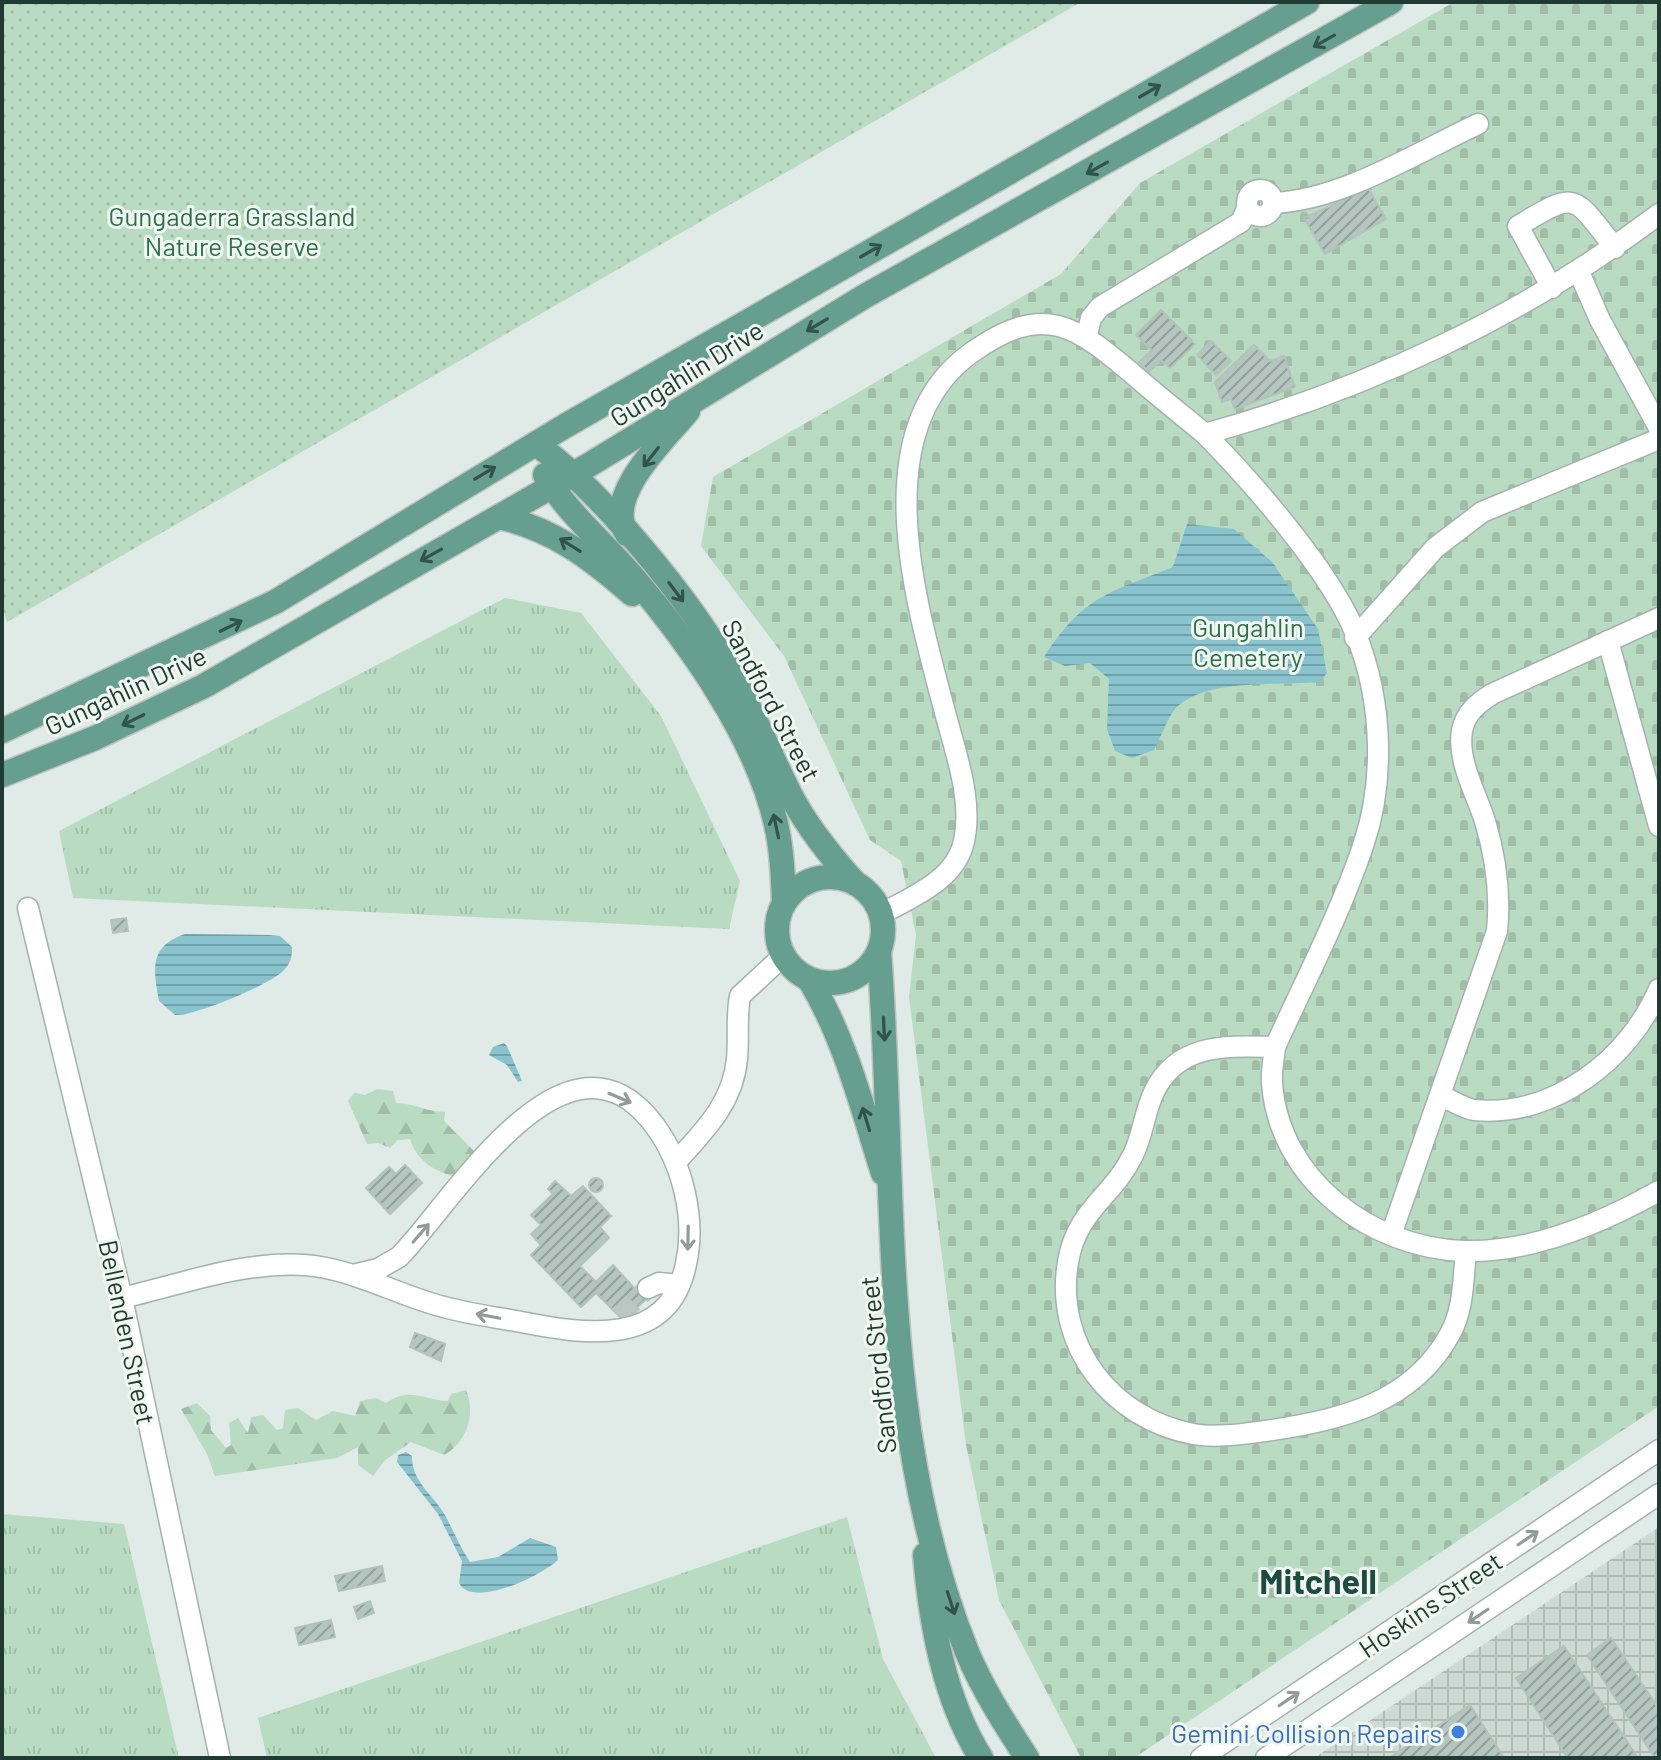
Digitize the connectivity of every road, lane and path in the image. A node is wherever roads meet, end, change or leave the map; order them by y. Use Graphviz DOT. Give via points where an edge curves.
graph roads {
  1 [pos="1307,2"];
  2 [pos="1391,2"];
  3 [pos="1478,124"];
  4 [pos="1659,214"];
  5 [pos="1615,248"];
  6 [pos="1579,272"];
  7 [pos="1552,288"];
  8 [pos="1087,335"];
  9 [pos="699,396"];
  10 [pos="1659,428"];
  11 [pos="1205,434"];
  12 [pos="1659,439"];
  13 [pos="535,445"];
  14 [pos="562,481"];
  15 [pos="499,517"];
  16 [pos="628,535"];
  17 [pos="1659,618"];
  18 [pos="1355,638"];
  19 [pos="1608,641"];
  20 [pos="690,652"];
  21 [pos="2,731"];
  22 [pos="2,775"];
  23 [pos="1659,826"];
  24 [pos="854,882"];
  25 [pos="784,903"];
  26 [pos="28,908"];
  27 [pos="881,914"];
  28 [pos="879,951"];
  29 [pos="783,956"];
  30 [pos="809,979"];
  31 [pos="1659,989"];
  32 [pos="1275,1047"];
  33 [pos="1440,1095"];
  34 [pos="677,1161"];
  35 [pos="1659,1191"];
  36 [pos="889,1194"];
  37 [pos="1391,1235"];
  38 [pos="1466,1251"];
  39 [pos="357,1274"];
  40 [pos="679,1285"];
  41 [pos="648,1288"];
  42 [pos="122,1298"];
  43 [pos="619,1316"];
  44 [pos="599,1333"];
  45 [pos="1659,1450"];
  46 [pos="1659,1494"];
  47 [pos="926,1529"];
  48 [pos="1001,1716"];
  49 [pos="220,1758"];
  50 [pos="981,1758"];
  51 [pos="1027,1758"];
  52 [pos="1042,1758"];
  53 [pos="1201,1758"];
  54 [pos="1266,1758"];
  13 -- 1 [label="main road, Gungahlin Drive, one-way"];
  2 -- 9 [label="main road, Gungahlin Drive, one-way" via="875,291"];
  3 -- 8 [label="street" via="1314,197 1273,203 1268,192 1256,190 1247,197 1241,222 1100,307"];
  4 -- 5 [label="street"];
  5 -- 6 [label="street"];
  5 -- 7 [label="street" via="1592,217 1572,202 1559,202 1518,226"];
  6 -- 7 [label="street"];
  6 -- 10 [label="street"];
  7 -- 11 [label="street" via="1345,389"];
  8 -- 11 [label="street"];
  8 -- 27 [label="street" via="1040,325 1015,327 952,369 918,420 906,473 910,552 960,773 966,825 964,844 943,876"];
  9 -- 14 [label="main road, Gungahlin Drive"];
  9 -- 16 [label="main road, one-way" via="625,493 620,514"];
  11 -- 18 [label="street" via="1315,565"];
  12 -- 18 [label="street" via="1482,512 1435,548"];
  13 -- 14 [label="main road"];
  21 -- 13 [label="main road, Gungahlin Drive, one-way" via="234,625"];
  14 -- 15 [label="main road, Gungahlin Drive"];
  14 -- 16 [label="main road, Sandford Street"];
  14 -- 20 [label="main road, Sandford Street"];
  20 -- 15 [label="main road, one-way" via="581,552 539,528"];
  15 -- 22 [label="main road, Gungahlin Drive, one-way" via="204,686"];
  16 -- 24 [label="main road, Sandford Street, one-way" via="715,645 797,806"];
  17 -- 19 [label="street"];
  18 -- 32 [label="street" via="1378,721 1377,781 1363,845"];
  19 -- 23 [label="street"];
  19 -- 33 [label="street" via="1492,694 1470,713 1462,729 1466,767 1493,851 1500,905 1497,931"];
  25 -- 20 [label="main road, Sandford Street, one-way" via="776,826 765,788"];
  24 -- 25 [label="main road" via="815,879"];
  24 -- 27 [label="main road"];
  25 -- 29 [label="main road" via="777,929"];
  26 -- 42 [label="street, Bellenden Street"];
  27 -- 28 [label="main road"];
  28 -- 30 [label="main road" via="850,979"];
  28 -- 36 [label="main road, Sandford Street, one-way"];
  29 -- 30 [label="main road"];
  29 -- 34 [label="street" via="740,996 731,1085 718,1115"];
  36 -- 30 [label="main road, Sandford Street, one-way" via="849,1065"];
  31 -- 33 [label="street" via="1647,1014 1610,1060 1555,1095 1471,1110"];
  32 -- 37 [label="street" via="1272,1082 1281,1129 1308,1174 1348,1214"];
  32 -- 38 [label="street" via="1219,1045 1181,1061 1155,1090 1130,1161 1080,1227 1068,1260 1067,1308 1079,1349 1106,1390 1135,1414 1195,1435 1303,1426 1374,1405 1415,1380 1451,1333 1461,1301"];
  33 -- 37 [label="street"];
  39 -- 34 [label="street, one-way" via="399,1257 497,1140 560,1095 586,1090 618,1095 653,1124"];
  34 -- 40 [label="street, one-way" via="688,1225 687,1260"];
  35 -- 38 [label="street" via="1573,1231"];
  36 -- 47 [label="main road, Sandford Street" via="908,1432"];
  37 -- 38 [label="street" via="1423,1247"];
  39 -- 42 [label="street" via="265,1266 199,1276"];
  44 -- 39 [label="street, one-way" via="443,1307"];
  40 -- 41 [label="street"];
  40 -- 44 [label="street" via="652,1319"];
  42 -- 49 [label="street, Bellenden Street"];
  43 -- 44 [label="street"];
  53 -- 45 [label="street, Hoskins Street, one-way"];
  46 -- 54 [label="street, Hoskins Street, one-way"];
  47 -- 48 [label="main road, Sandford Street, one-way" via="967,1652"];
  47 -- 50 [label="main road, Sandford Street" via="929,1597 944,1669"];
  48 -- 51 [label="main road, Sandford Street"];
  48 -- 52 [label="main road"];
}
